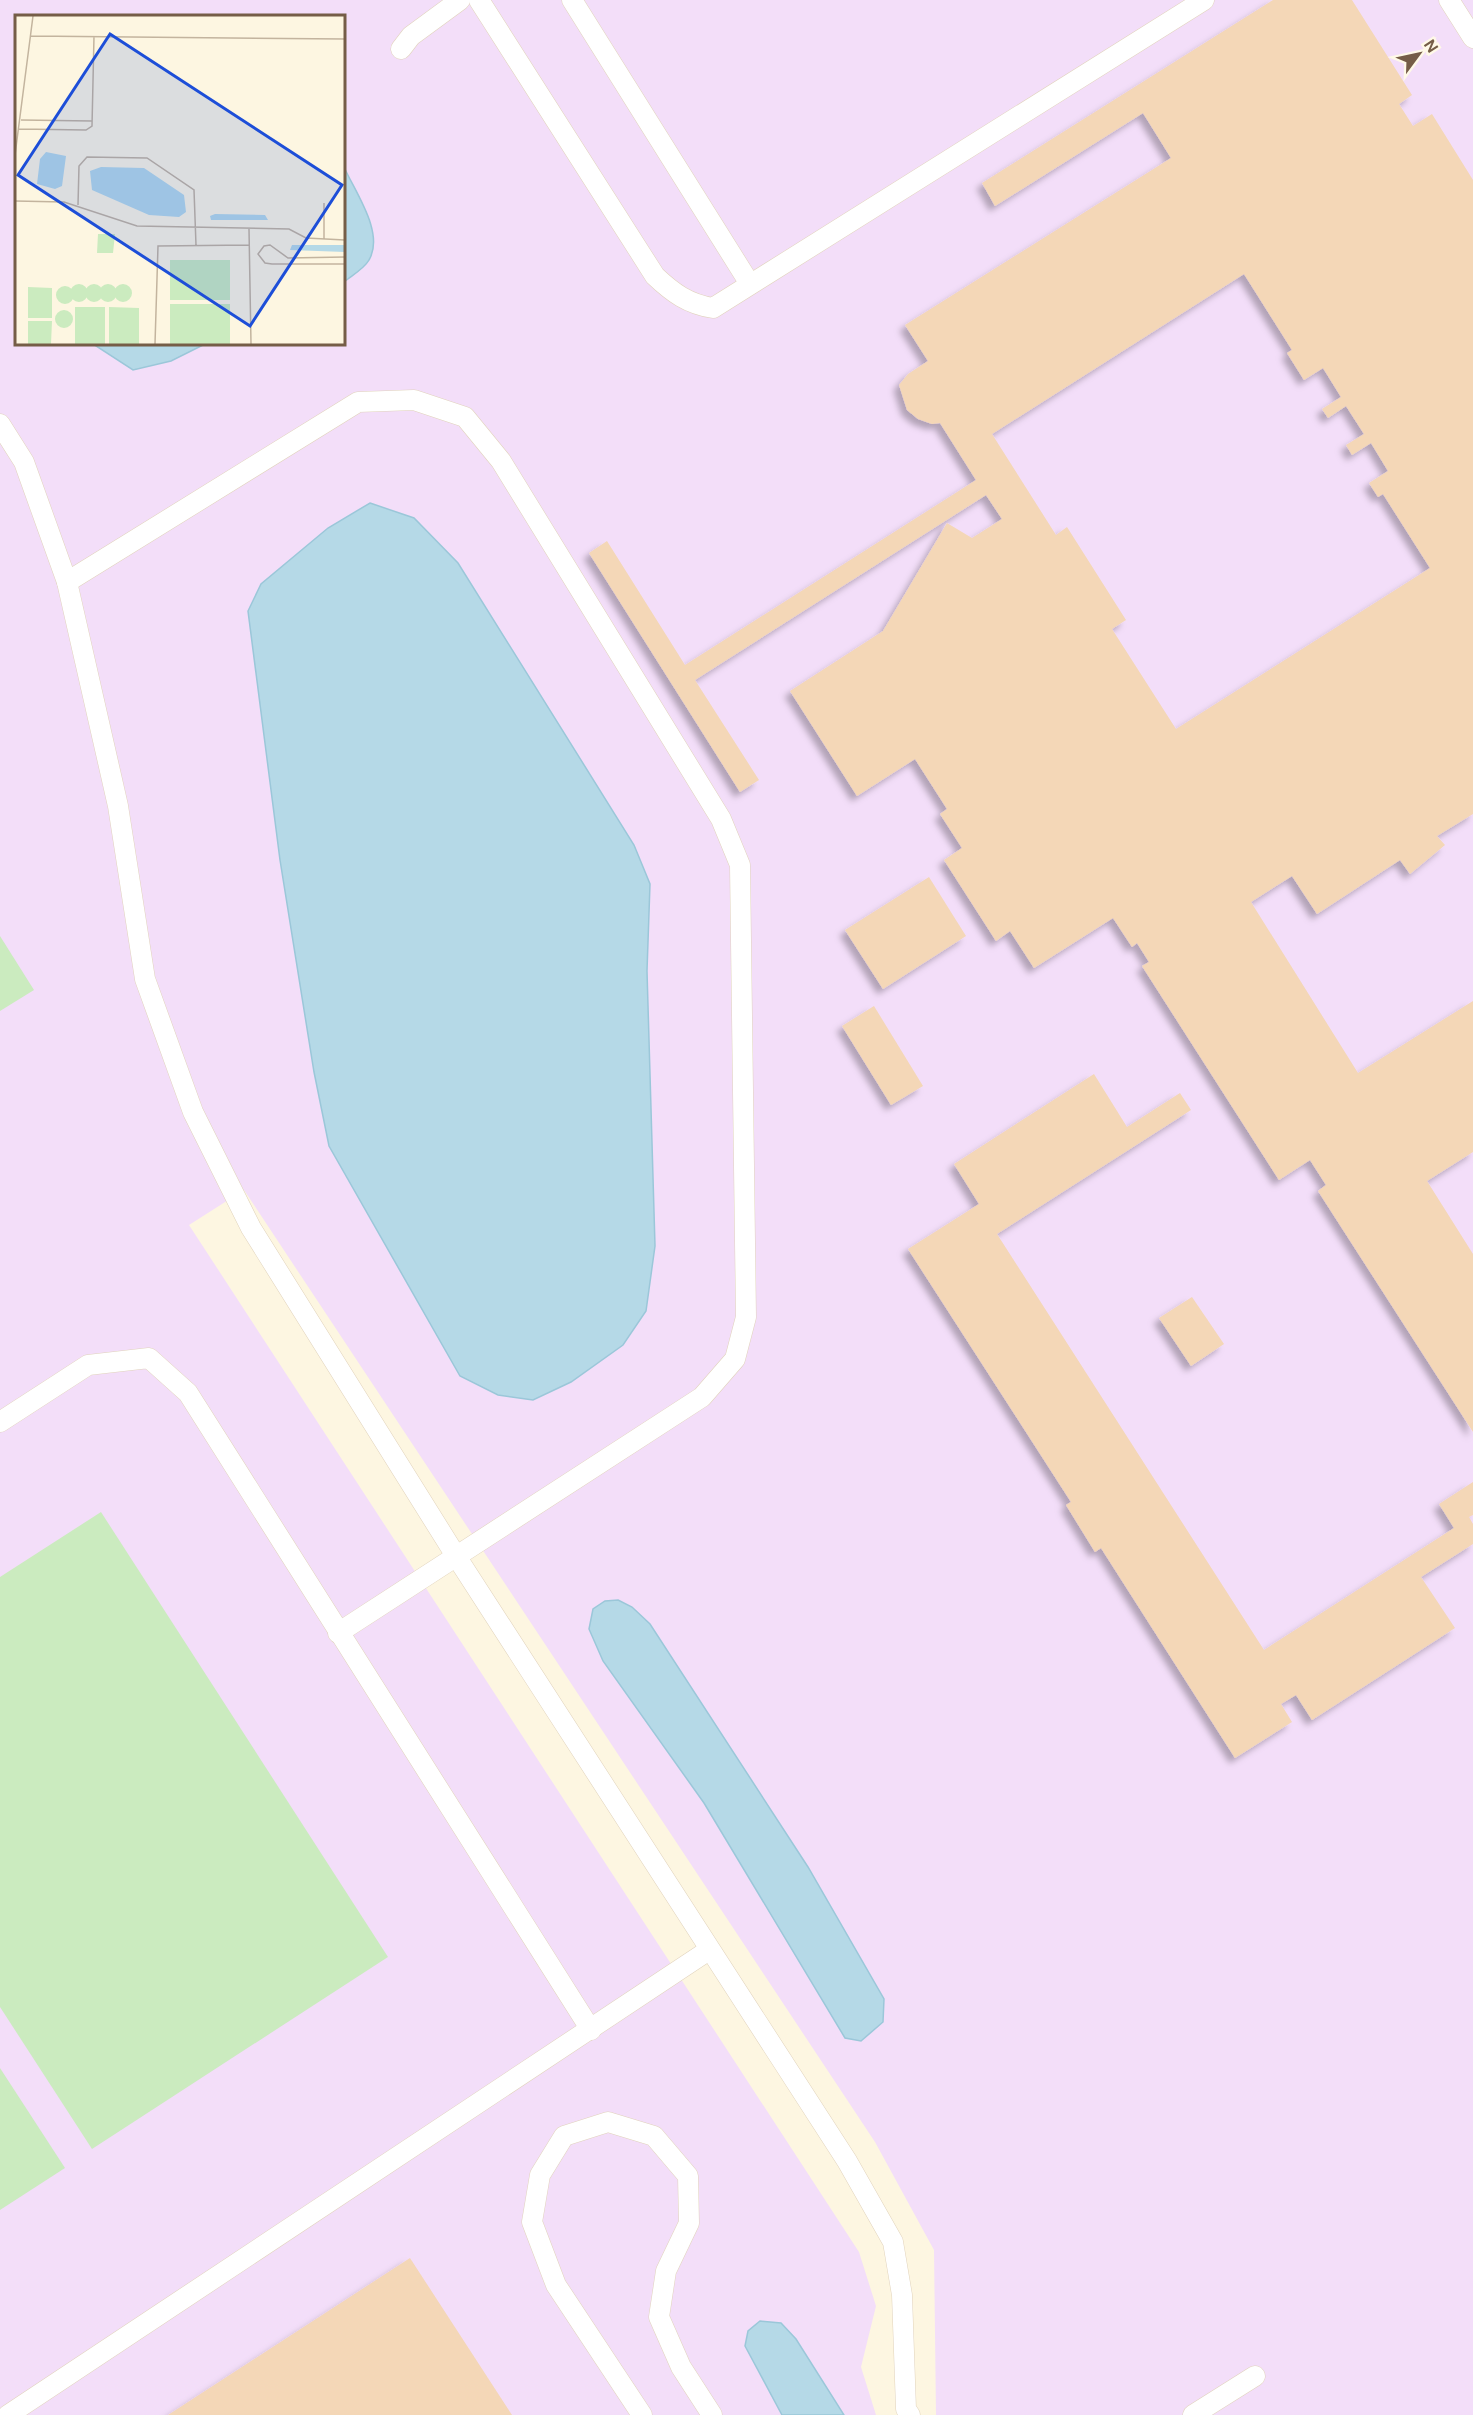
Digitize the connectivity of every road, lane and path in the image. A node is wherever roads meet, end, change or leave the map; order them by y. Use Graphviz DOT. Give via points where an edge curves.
graph roads {
  1 [pos="459,0"];
  2 [pos="479,0"];
  3 [pos="572,0"];
  4 [pos="1204,0"];
  5 [pos="1449,0"];
  6 [pos="1473,38"];
  7 [pos="401,49"];
  8 [pos="750,284"];
  9 [pos="0,424"];
  10 [pos="67,582"];
  11 [pos="0,1422"];
  12 [pos="456,1556"];
  13 [pos="339,1633"];
  14 [pos="709,1950"];
  15 [pos="591,2030"];
  16 [pos="1254,2376"];
  17 [pos="8,2415"];
  18 [pos="642,2415"];
  19 [pos="712,2415"];
  20 [pos="910,2415"];
  21 [pos="1193,2415"];
  1 -- 7 [label="lane" via="411,36"];
  2 -- 8 [label="lane" via="655,276 674,293 696,305 713,308"];
  3 -- 8 [label="lane"];
  4 -- 8 [label="lane"];
  5 -- 6 [label="lane"];
  9 -- 10 [label="lane" via="24,462"];
  10 -- 12 [label="lane" via="118,806 145,979 193,1112 251,1228"];
  10 -- 12 [label="lane" via="358,402 414,400 465,417 501,461 721,819 740,865 746,1317 735,1359 702,1397"];
  11 -- 13 [label="lane" via="88,1365 149,1358 188,1393"];
  12 -- 13 [label="lane"];
  12 -- 14 [label="lane"];
  13 -- 15 [label="lane"];
  14 -- 15 [label="lane"];
  14 -- 20 [label="lane" via="847,2161 893,2242 902,2295 906,2409"];
  15 -- 17 [label="lane"];
  16 -- 21 [label="lane"];
  18 -- 19 [label="lane" via="556,2286 532,2222 540,2175 564,2136 608,2122 654,2136 688,2176 689,2223 666,2271 659,2317 681,2367"];
}
